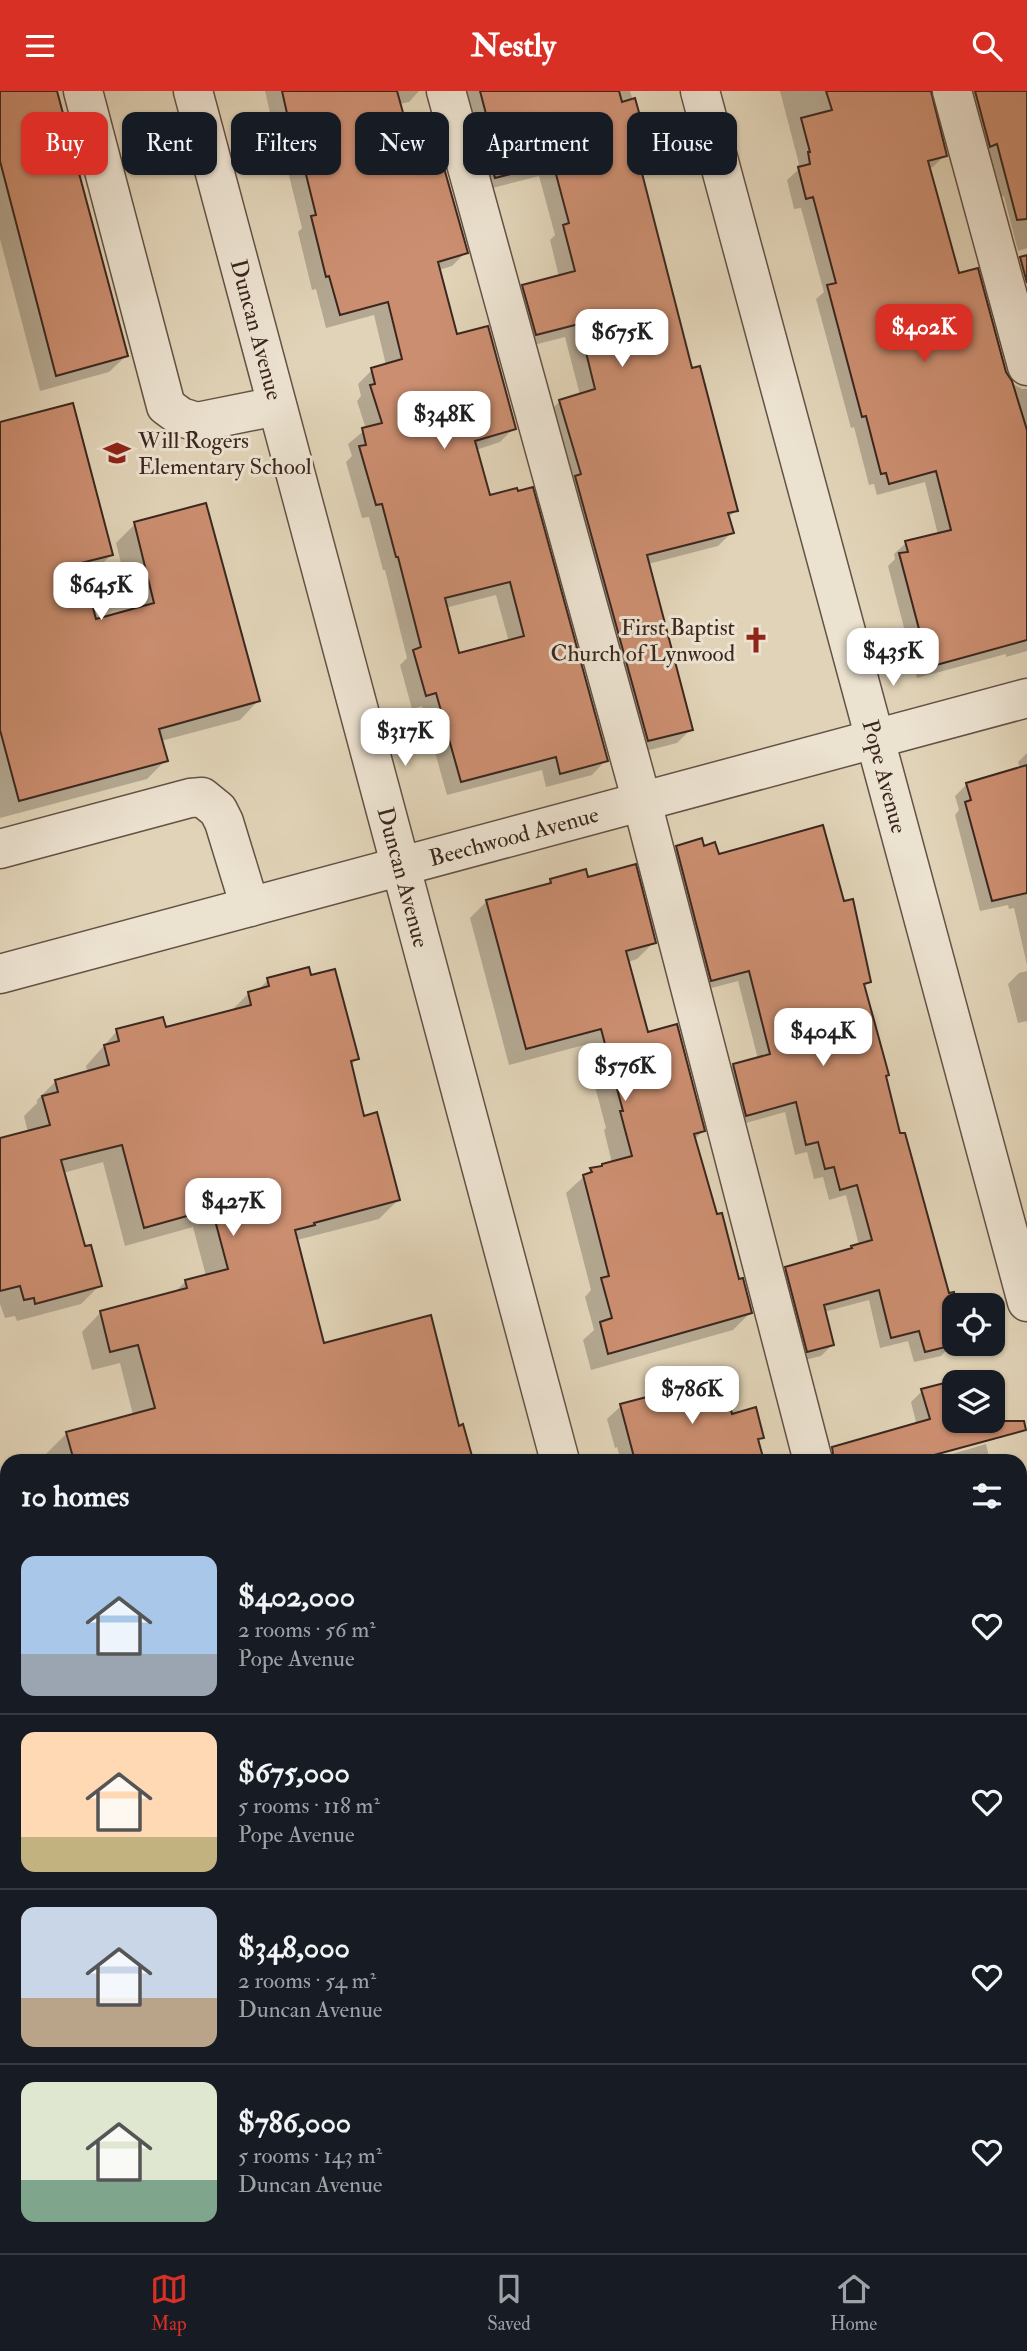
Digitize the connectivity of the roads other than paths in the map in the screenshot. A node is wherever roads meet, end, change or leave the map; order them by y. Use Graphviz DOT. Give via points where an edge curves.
graph roads {
  1 [pos="83,91"];
  2 [pos="193,91"];
  3 [pos="446,91"];
  4 [pos="700,91"];
  5 [pos="952,91"];
  6 [pos="1027,366"];
  7 [pos="277,406"];
  8 [pos="1027,698"];
  9 [pos="876,739"];
  10 [pos="642,802"];
  11 [pos="0,849"];
  12 [pos="401,867"];
  13 [pos="250,907"];
  14 [pos="0,974"];
  15 [pos="1027,1302"];
  16 [pos="558,1454"];
  17 [pos="811,1454"];
  1 -- 7 [label="street" via="166,405 197,422"];
  2 -- 7 [label="street, Duncan Avenue"];
  3 -- 10 [label="street"];
  4 -- 9 [label="street, Pope Avenue"];
  5 -- 6 [label="street"];
  7 -- 12 [label="street, Duncan Avenue"];
  8 -- 9 [label="street, Beechwood Avenue"];
  9 -- 10 [label="street, Beechwood Avenue"];
  9 -- 15 [label="street, Pope Avenue"];
  10 -- 12 [label="street, Beechwood Avenue"];
  10 -- 17 [label="street"];
  11 -- 13 [label="street" via="202,797 224,822"];
  12 -- 13 [label="street, Beechwood Avenue"];
  12 -- 16 [label="street, Duncan Avenue"];
  13 -- 14 [label="street, Beechwood Avenue"];
}
